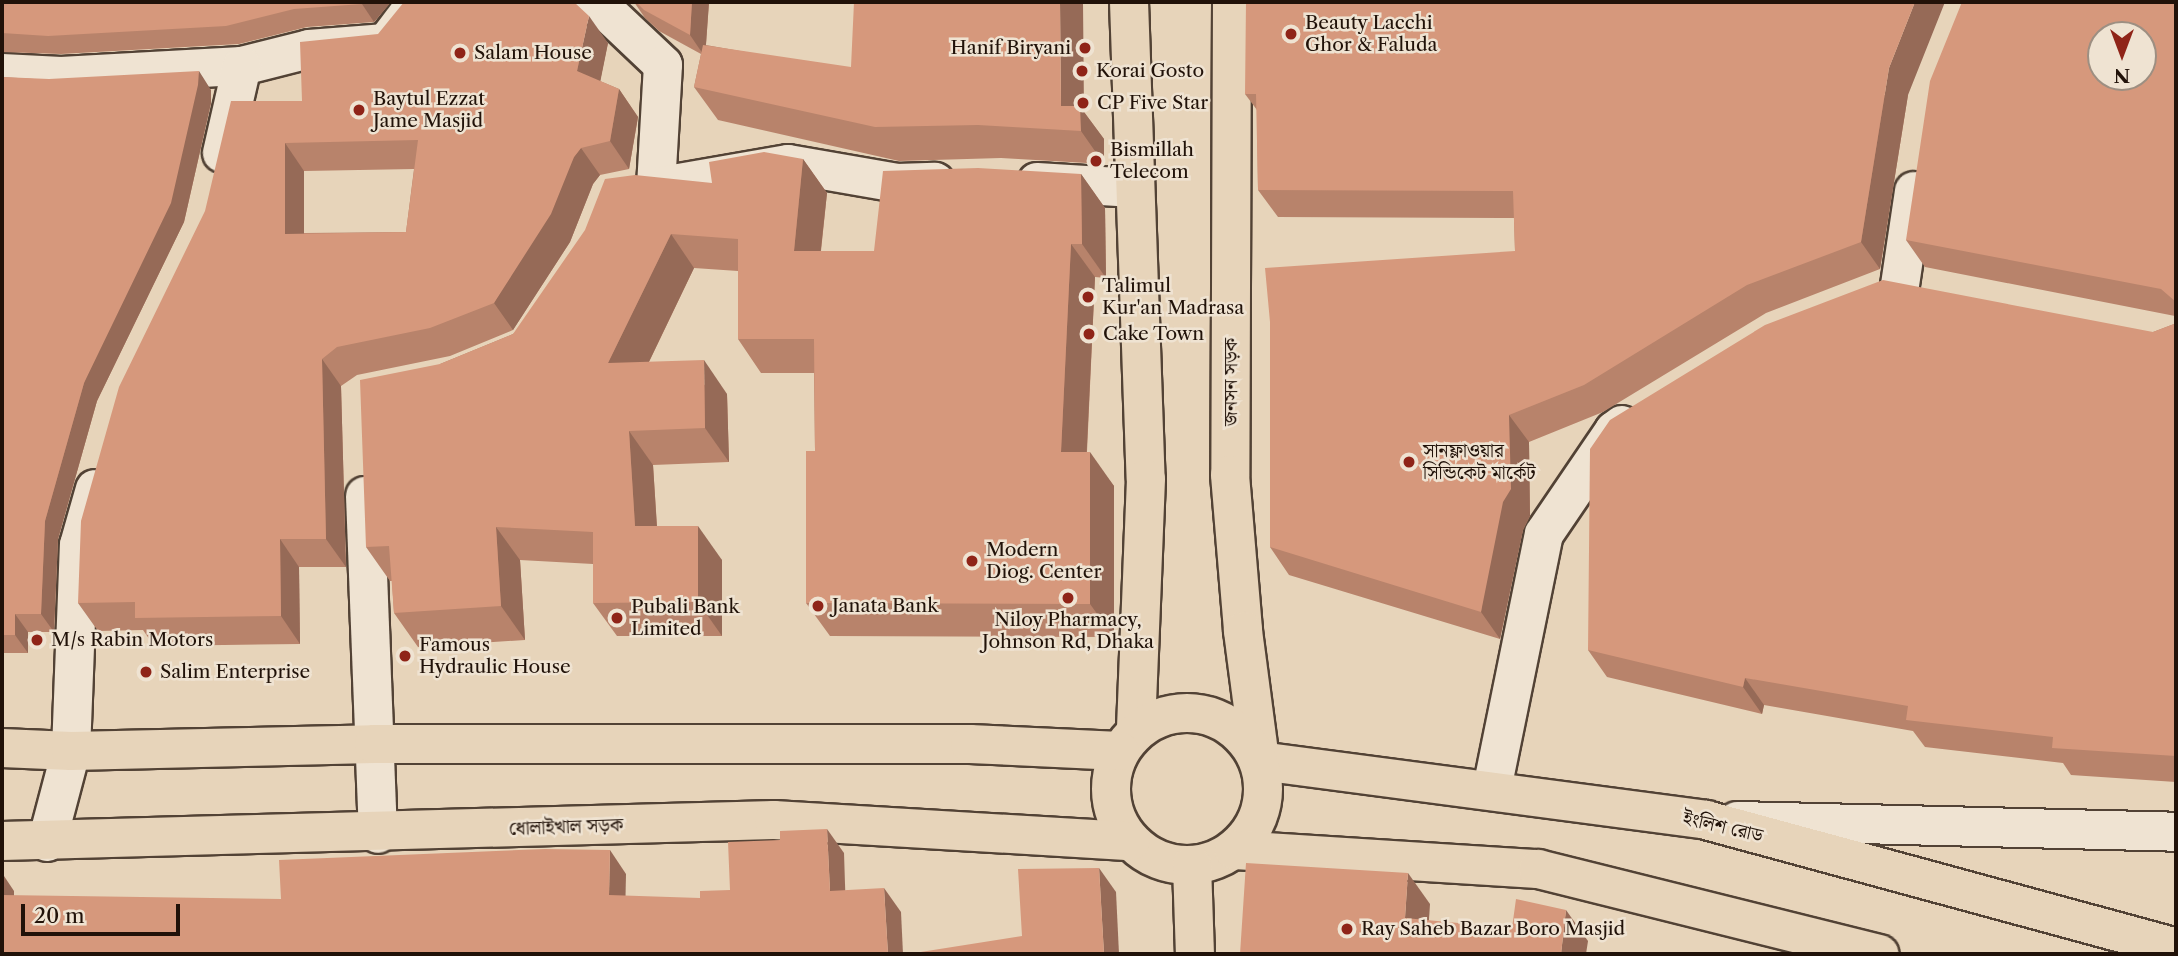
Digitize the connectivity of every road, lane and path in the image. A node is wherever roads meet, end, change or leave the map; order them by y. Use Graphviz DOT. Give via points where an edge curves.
graph roads {
  1 [pos="417,2"];
  2 [pos="586,2"];
  3 [pos="1129,2"];
  4 [pos="1232,2"];
  5 [pos="242,66"];
  6 [pos="2,73"];
  7 [pos="1920,155"];
  8 [pos="214,188"];
  9 [pos="1134,188"];
  10 [pos="1900,285"];
  11 [pos="1940,292"];
  12 [pos="1862,299"];
  13 [pos="1648,410"];
  14 [pos="104,457"];
  15 [pos="364,465"];
  16 [pos="1128,742"];
  17 [pos="374,744"];
  18 [pos="2,748"];
  19 [pos="71,751"];
  20 [pos="1260,761"];
  21 [pos="1492,789"];
  22 [pos="1706,820"];
  23 [pos="2176,832"];
  24 [pos="378,834"];
  25 [pos="2,841"];
  26 [pos="1130,841"];
  27 [pos="47,842"];
  28 [pos="1234,850"];
  29 [pos="1192,865"];
  30 [pos="2176,948"];
  31 [pos="1860,951"];
  32 [pos="1195,954"];
  1 -- 5 [label="street" via="386,43 309,50"];
  2 -- 9 [label="street" via="607,12 663,65 640,189 788,164 897,183 989,181"];
  3 -- 9 [label="main road"];
  4 -- 20 [label="main road, জনসন সড়ক" via="1230,475 1242,631"];
  5 -- 6 [label="street" via="61,76"];
  5 -- 8 [label="street"];
  7 -- 10 [label="street"];
  9 -- 16 [label="main road" via="1146,479"];
  10 -- 11 [label="street"];
  10 -- 12 [label="street"];
  13 -- 21 [label="street" via="1614,430 1544,534"];
  14 -- 19 [label="street" via="79,545"];
  15 -- 17 [label="street"];
  16 -- 17 [label="main road"];
  16 -- 20 [label="main road" via="1169,716 1205,714 1228,724 1247,740"];
  16 -- 26 [label="main road" via="1111,774 1111,797 1117,820"];
  17 -- 19 [label="main road"];
  17 -- 24 [label="street"];
  18 -- 19 [label="main road"];
  19 -- 27 [label="street"];
  20 -- 21 [label="main road, ইংলিশ রোড"];
  20 -- 28 [label="main road" via="1265,785 1262,810 1251,832"];
  21 -- 22 [label="main road, ইংলিশ রোড"];
  22 -- 23 [label="street"];
  22 -- 30 [label="main road, ইংলিশ রোড"];
  24 -- 26 [label="main road, ধোলাইখাল সড়ক" via="775,820"];
  24 -- 27 [label="main road, ধোলাইখাল সড়ক"];
  25 -- 27 [label="main road, ধোলাইখাল সড়ক"];
  26 -- 29 [label="main road" via="1155,858"];
  28 -- 29 [label="main road"];
  28 -- 31 [label="main road" via="1538,869"];
  29 -- 32 [label="main road"];
}
